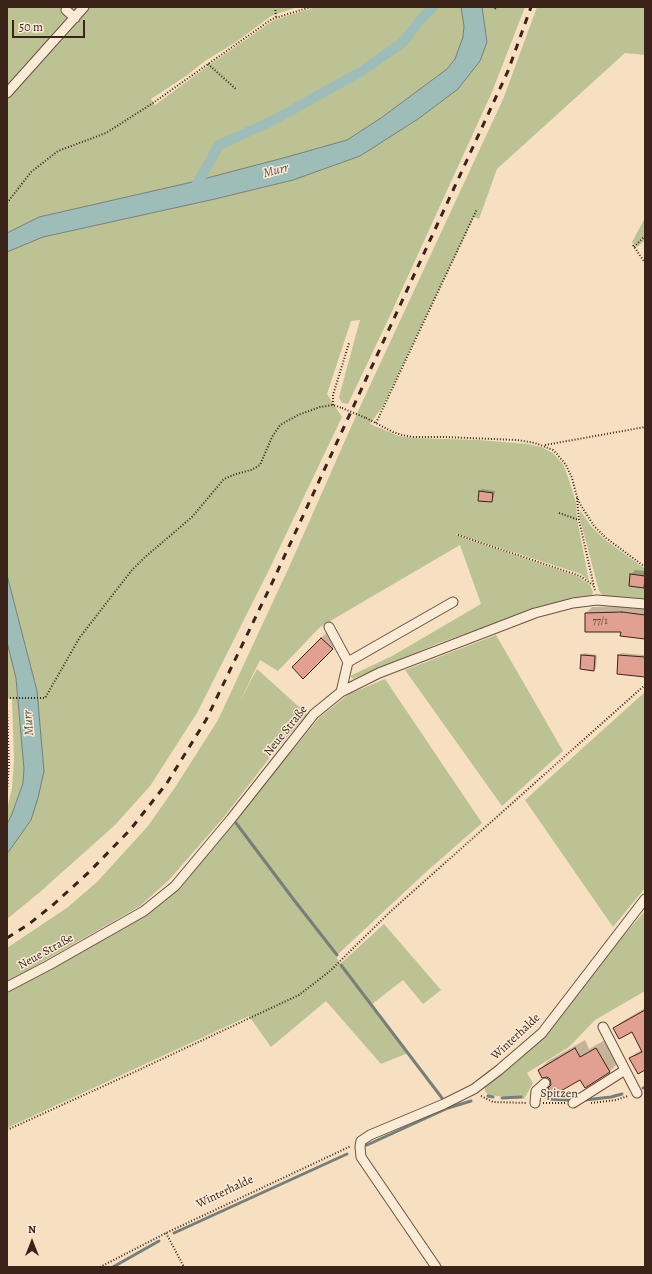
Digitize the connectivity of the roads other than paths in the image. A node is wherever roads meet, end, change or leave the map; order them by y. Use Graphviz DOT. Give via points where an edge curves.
graph roads {
  1 [pos="84,7"];
  2 [pos="66,10"];
  3 [pos="75,18"];
  4 [pos="7,93"];
  5 [pos="453,602"];
  6 [pos="645,604"];
  7 [pos="329,627"];
  8 [pos="348,662"];
  9 [pos="341,692"];
  10 [pos="645,899"];
  11 [pos="7,987"];
  12 [pos="603,1027"];
  13 [pos="625,1070"];
  14 [pos="545,1083"];
  15 [pos="637,1093"];
  16 [pos="535,1103"];
  17 [pos="573,1103"];
  18 [pos="436,1267"];
  1 -- 3 [label="street"];
  2 -- 3 [label="street"];
  3 -- 4 [label="street"];
  5 -- 8 [label="street"];
  6 -- 9 [label="street, Neue Straße" via="597,600 572,603 535,613 379,673"];
  7 -- 8 [label="street"];
  8 -- 9 [label="street"];
  9 -- 11 [label="street, Neue Straße" via="314,714 175,886 144,911"];
  10 -- 18 [label="street, Winterhalde" via="542,1033 499,1070 474,1089 370,1134 361,1141 361,1157"];
  12 -- 13 [label="street"];
  13 -- 15 [label="street"];
  13 -- 17 [label="street"];
  14 -- 16 [label="street" via="536,1091"];
}
